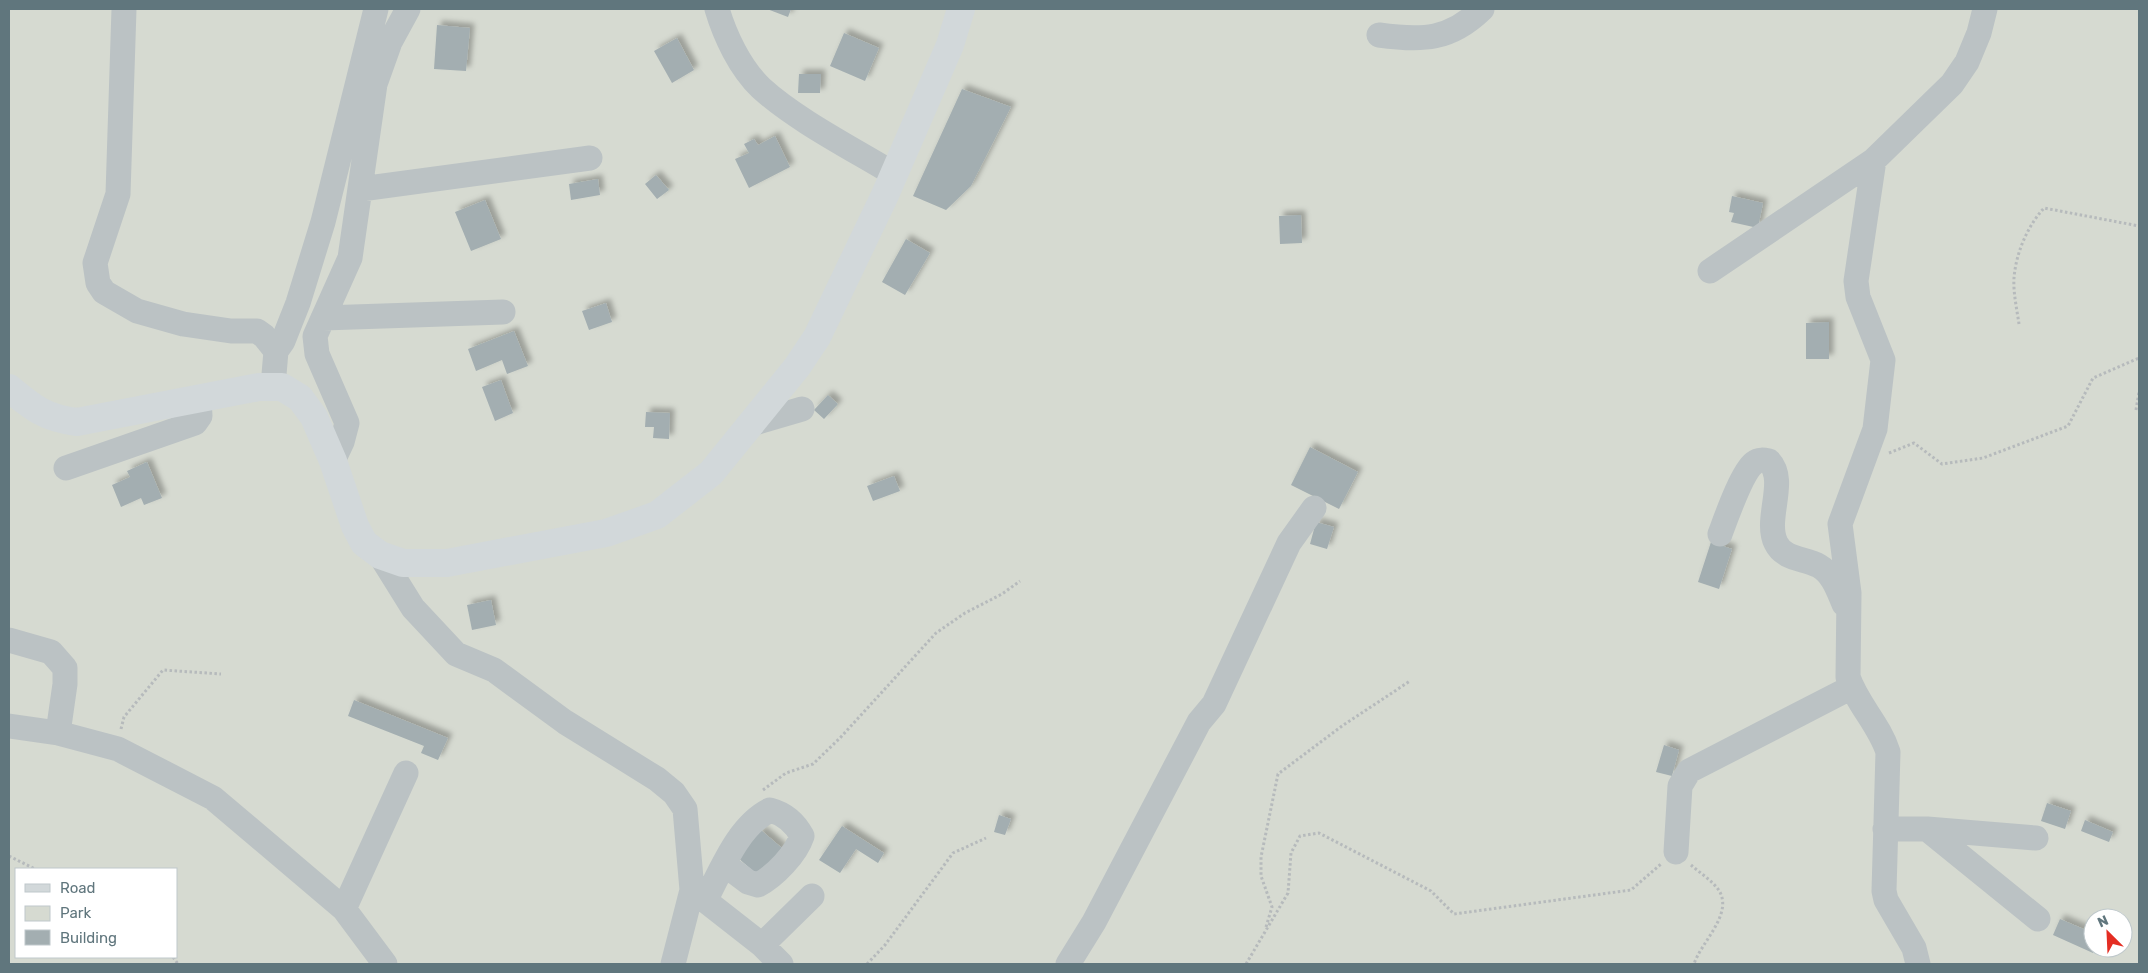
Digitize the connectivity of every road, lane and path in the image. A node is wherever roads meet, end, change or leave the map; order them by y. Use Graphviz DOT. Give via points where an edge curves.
graph roads {
  1 [pos="124,9"];
  2 [pos="376,9"];
  3 [pos="408,9"];
  4 [pos="717,9"];
  5 [pos="961,9"];
  6 [pos="1482,9"];
  7 [pos="1985,9"];
  8 [pos="1379,35"];
  9 [pos="590,158"];
  10 [pos="1874,160"];
  11 [pos="894,174"];
  12 [pos="361,189"];
  13 [pos="2139,226"];
  14 [pos="1710,271"];
  15 [pos="503,312"];
  16 [pos="324,318"];
  17 [pos="2019,324"];
  18 [pos="276,351"];
  19 [pos="2139,358"];
  20 [pos="273,386"];
  21 [pos="9,388"];
  22 [pos="2139,392"];
  23 [pos="199,400"];
  24 [pos="802,409"];
  25 [pos="2136,410"];
  26 [pos="751,424"];
  27 [pos="1884,455"];
  28 [pos="333,461"];
  29 [pos="66,468"];
  30 [pos="1314,508"];
  31 [pos="1720,534"];
  32 [pos="380,555"];
  33 [pos="1020,581"];
  34 [pos="1850,614"];
  35 [pos="9,640"];
  36 [pos="221,674"];
  37 [pos="1410,681"];
  38 [pos="1852,687"];
  39 [pos="9,726"];
  40 [pos="58,733"];
  41 [pos="118,749"];
  42 [pos="406,773"];
  43 [pos="760,794"];
  44 [pos="1885,829"];
  45 [pos="1927,829"];
  46 [pos="986,838"];
  47 [pos="2036,838"];
  48 [pos="1676,852"];
  49 [pos="9,856"];
  50 [pos="724,864"];
  51 [pos="33,868"];
  52 [pos="699,895"];
  53 [pos="812,896"];
  54 [pos="344,909"];
  55 [pos="2038,919"];
  56 [pos="1265,930"];
  57 [pos="762,945"];
  58 [pos="385,964"];
  59 [pos="673,964"];
  60 [pos="781,964"];
  61 [pos="867,964"];
  62 [pos="1068,964"];
  63 [pos="1246,964"];
  64 [pos="1694,964"];
  65 [pos="1918,964"];
  1 -- 18 [label="street" via="118,194 95,263 98,283 104,292 137,311 184,324 257,331"];
  2 -- 18 [label="street" via="324,222 298,303"];
  3 -- 12 [label="street" via="390,42 376,84"];
  4 -- 11 [label="street" via="745,69 761,88 784,107"];
  5 -- 11 [label="main road" via="950,45"];
  6 -- 8 [label="street" via="1452,33 1404,38"];
  7 -- 10 [label="street" via="1967,62 1952,84"];
  9 -- 12 [label="street"];
  10 -- 14 [label="street"];
  10 -- 34 [label="street" via="1856,281 1858,297 1883,360 1883,371 1875,429 1840,524"];
  11 -- 26 [label="main road" via="817,336"];
  12 -- 16 [label="street" via="350,258"];
  13 -- 17 [label="path" via="2044,208 2034,219 2022,244 2014,279"];
  15 -- 16 [label="street"];
  16 -- 28 [label="street" via="315,336 317,354 347,423"];
  18 -- 20 [label="street"];
  19 -- 27 [label="path" via="2092,378 2068,426 1975,460 1942,464 1914,443"];
  20 -- 23 [label="main road"];
  20 -- 28 [label="main road" via="282,387 300,398 314,417"];
  21 -- 23 [label="main road" via="36,411 55,419 77,422"];
  22 -- 25 [label="path"];
  23 -- 29 [label="street" via="200,416 195,423"];
  24 -- 26 [label="street"];
  26 -- 32 [label="main road" via="711,473 657,515 606,533 447,563 403,563"];
  28 -- 32 [label="main road" via="355,526 364,543"];
  30 -- 62 [label="street" via="1288,543 1214,704 1198,722 1094,922"];
  31 -- 34 [label="street" via="1746,471 1754,463 1769,461 1776,471 1775,542 1788,555 1826,571"];
  32 -- 52 [label="street" via="413,608 456,654 494,670 674,793 685,809"];
  33 -- 43 [label="path" via="1002,594 964,612 936,633 813,764 786,774"];
  34 -- 38 [label="street" via="1848,661"];
  35 -- 40 [label="street" via="51,652 65,668"];
  36 -- 41 [label="path" via="163,670 124,717"];
  37 -- 56 [label="path" via="1278,774 1261,857 1261,876 1272,907"];
  38 -- 44 [label="street" via="1888,752"];
  38 -- 48 [label="street" via="1689,771 1680,786"];
  39 -- 40 [label="street"];
  40 -- 41 [label="street"];
  41 -- 54 [label="street" via="213,798"];
  42 -- 54 [label="street"];
  44 -- 45 [label="street"];
  44 -- 65 [label="street" via="1886,900 1914,948"];
  45 -- 47 [label="street"];
  45 -- 55 [label="street"];
  46 -- 61 [label="path" via="953,854"];
  48 -- 56 [label="path" via="1631,890 1454,914 1431,891 1319,833 1300,836 1291,853 1288,893"];
  48 -- 64 [label="path" via="1718,889 1723,906"];
  49 -- 51 [label="path"];
  50 -- 52 [label="street"];
  52 -- 57 [label="street"];
  52 -- 59 [label="street"];
  53 -- 57 [label="street"];
  54 -- 58 [label="street"];
  56 -- 63 [label="path"];
  57 -- 60 [label="street"];
}
